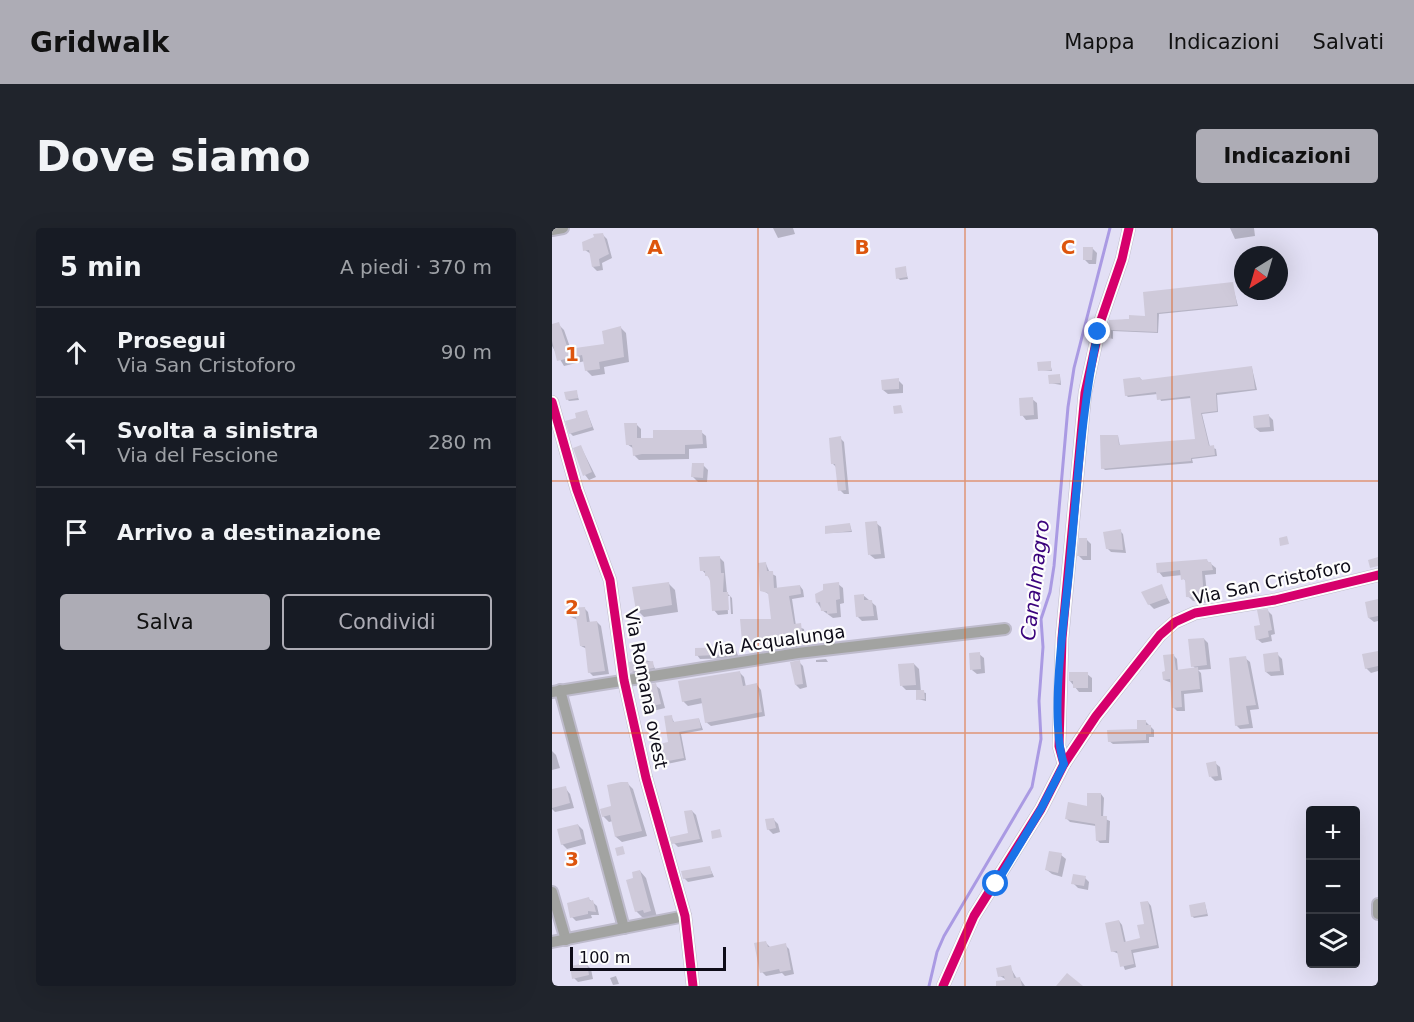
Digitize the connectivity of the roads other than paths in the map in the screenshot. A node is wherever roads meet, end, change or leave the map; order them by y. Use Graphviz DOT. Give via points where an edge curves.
graph roads {
  1 [pos="563,228"];
  2 [pos="1129,228"];
  3 [pos="552,230"];
  4 [pos="552,402"];
  5 [pos="1378,575"];
  6 [pos="1005,629"];
  7 [pos="624,680"];
  8 [pos="556,691"];
  9 [pos="1064,764"];
  10 [pos="552,892"];
  11 [pos="1378,904"];
  12 [pos="1378,914"];
  13 [pos="685,916"];
  14 [pos="624,928"];
  15 [pos="566,940"];
  16 [pos="552,942"];
  17 [pos="693,986"];
  18 [pos="943,986"];
  1 -- 3 [label="street"];
  2 -- 9 [label="street" via="1101,320 1085,393 1062,638 1059,746"];
  4 -- 7 [label="street, Via Romana ovest" via="577,489 610,580"];
  5 -- 9 [label="street, Via San Cristoforo" via="1196,614 1175,622 1160,635 1096,716"];
  6 -- 7 [label="street, Via Acqualunga" via="798,653"];
  7 -- 8 [label="street, Via Acqualunga"];
  7 -- 13 [label="street, Via Romana ovest" via="646,778"];
  8 -- 14 [label="street"];
  9 -- 18 [label="street, Via San Cristoforo" via="1041,809 974,916"];
  10 -- 15 [label="street"];
  11 -- 12 [label="street"];
  13 -- 14 [label="street"];
  13 -- 17 [label="street, Via Romana ovest"];
  14 -- 15 [label="street"];
  15 -- 16 [label="street"];
}
